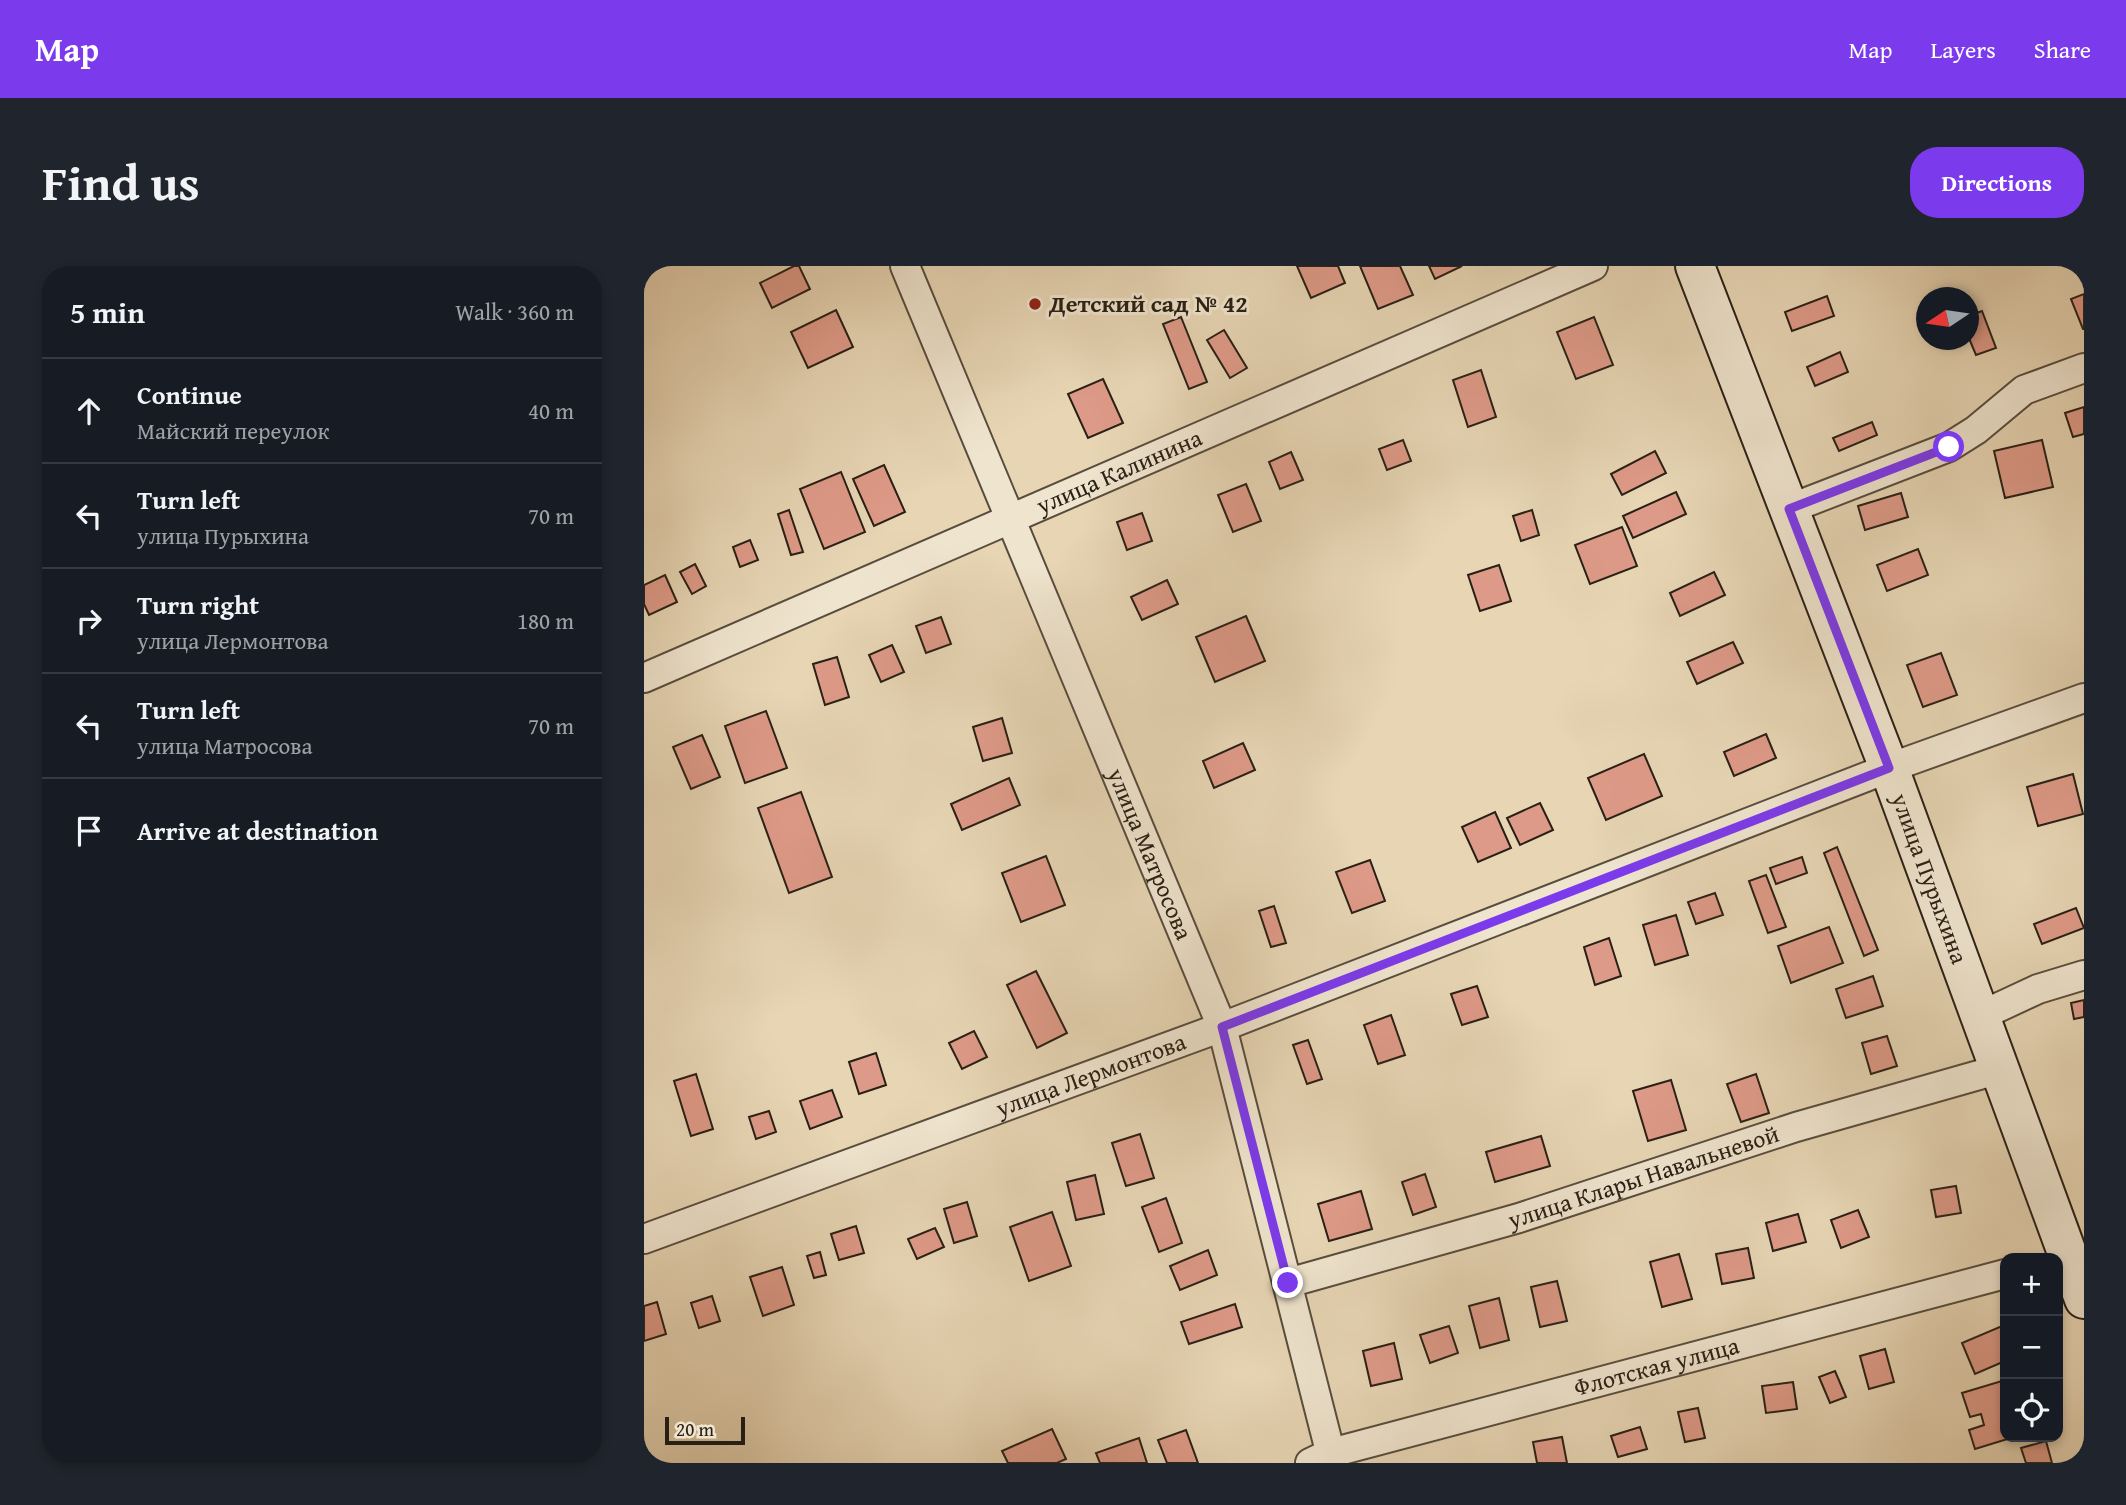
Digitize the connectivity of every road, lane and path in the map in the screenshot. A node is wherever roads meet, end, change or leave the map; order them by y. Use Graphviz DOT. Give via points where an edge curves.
graph roads {
  1 [pos="905,266"];
  2 [pos="1593,266"];
  3 [pos="1695,266"];
  4 [pos="2084,368"];
  5 [pos="1789,509"];
  6 [pos="1009,522"];
  7 [pos="644,678"];
  8 [pos="2084,698"];
  9 [pos="1889,768"];
  10 [pos="2084,975"];
  11 [pos="1980,1016"];
  12 [pos="1222,1027"];
  13 [pos="2000,1069"];
  14 [pos="644,1239"];
  15 [pos="2070,1257"];
  16 [pos="2000,1275"];
  17 [pos="1288,1283"];
  18 [pos="2084,1300"];
  19 [pos="1325,1460"];
  1 -- 6 [label="street, улица Матросова"];
  2 -- 6 [label="street, улица Калинина"];
  3 -- 5 [label="street, улица Пурыхина"];
  4 -- 5 [label="street" via="2024,390 1949,447"];
  5 -- 9 [label="street, улица Пурыхина"];
  6 -- 7 [label="street, улица Калинина"];
  6 -- 12 [label="street, улица Матросова"];
  8 -- 9 [label="street, улица Лермонтова"];
  9 -- 11 [label="street, улица Пурыхина"];
  9 -- 12 [label="street, улица Лермонтова"];
  10 -- 11 [label="street" via="2038,989"];
  11 -- 13 [label="street, улица Пурыхина"];
  12 -- 14 [label="street, улица Лермонтова"];
  12 -- 17 [label="street, улица Матросова"];
  13 -- 15 [label="street, улица Пурыхина"];
  13 -- 17 [label="street, улица Клары Навальневой" via="1796,1126 1519,1218"];
  15 -- 18 [label="street, улица Пурыхина"];
  16 -- 19 [label="street, Флотская улица"];
  17 -- 19 [label="street, улица Матросова"];
}
